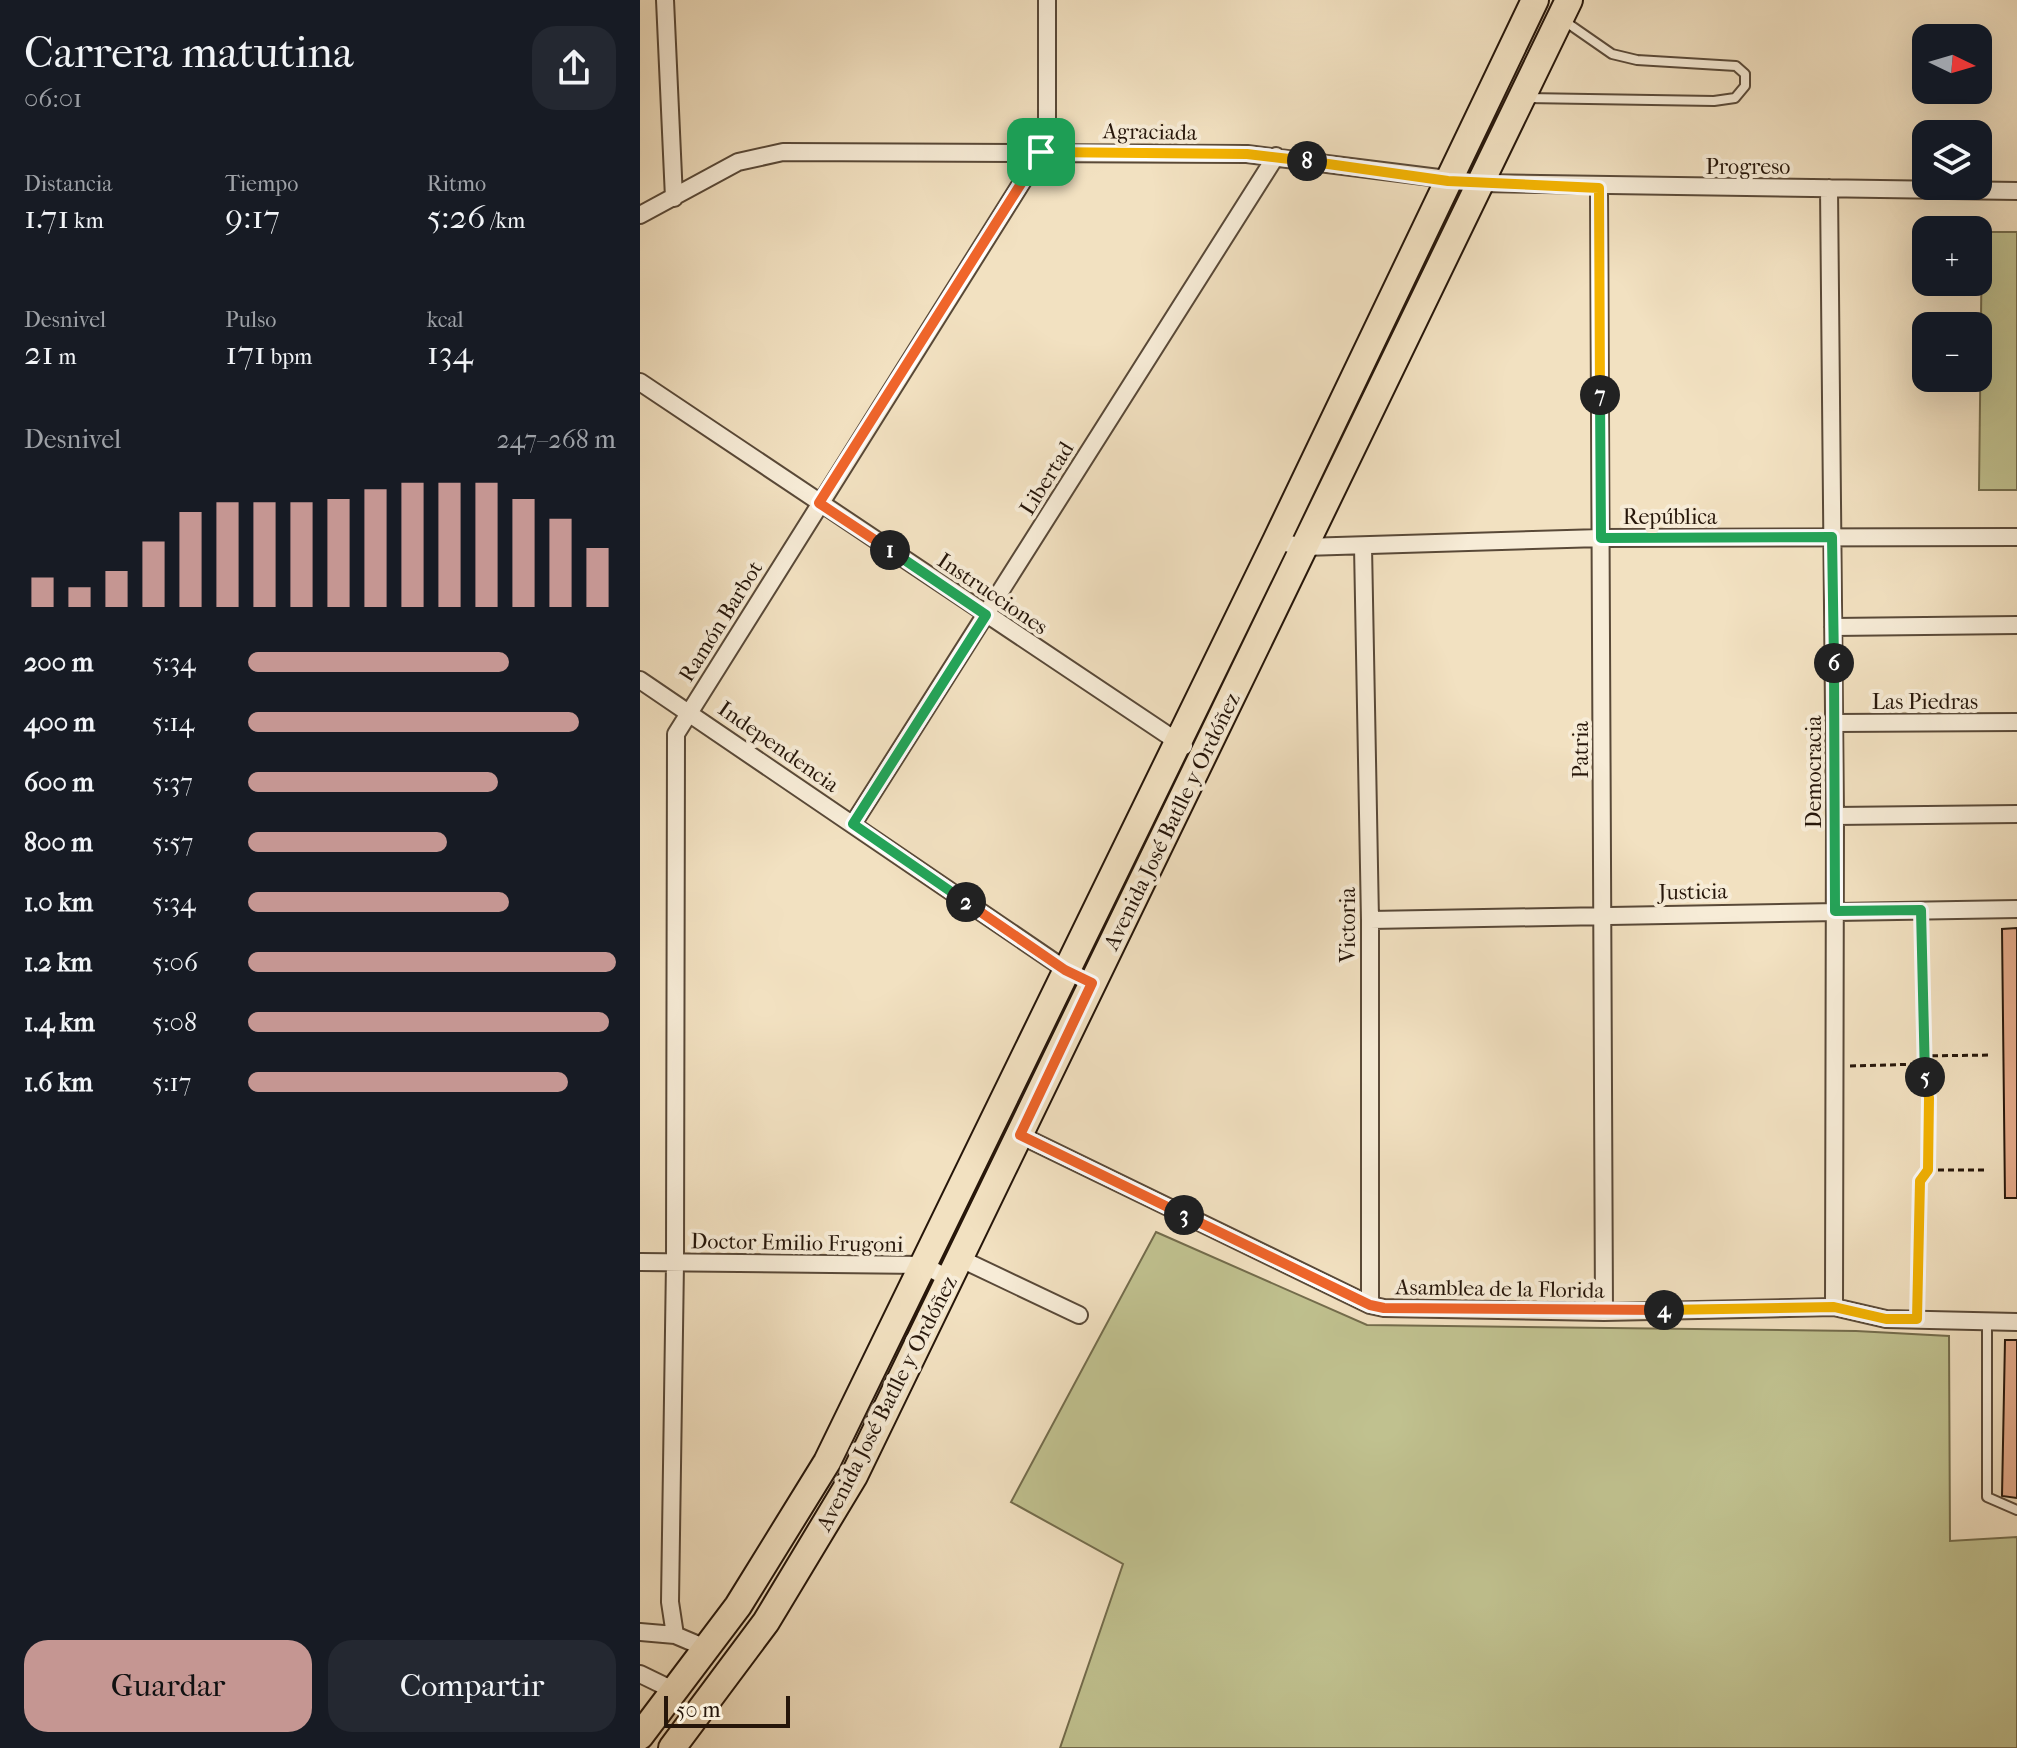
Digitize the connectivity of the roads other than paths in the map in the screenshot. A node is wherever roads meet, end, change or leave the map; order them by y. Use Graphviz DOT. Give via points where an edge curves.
graph roads {
  1 [pos="665,0"];
  2 [pos="1047,0"];
  3 [pos="1535,0"];
  4 [pos="1565,9"];
  5 [pos="1521,98"];
  6 [pos="1041,152"];
  7 [pos="1276,156"];
  8 [pos="1448,181"];
  9 [pos="1479,183"];
  10 [pos="1599,188"];
  11 [pos="1829,188"];
  12 [pos="2017,191"];
  13 [pos="674,198"];
  14 [pos="640,215"];
  15 [pos="640,382"];
  16 [pos="819,503"];
  17 [pos="1832,537"];
  18 [pos="2017,537"];
  19 [pos="1601,538"];
  20 [pos="1276,541"];
  21 [pos="1363,546"];
  22 [pos="1304,547"];
  23 [pos="986,615"];
  24 [pos="2017,625"];
  25 [pos="1833,627"];
  26 [pos="640,680"];
  27 [pos="690,711"];
  28 [pos="2017,722"];
  29 [pos="1834,723"];
  30 [pos="1176,742"];
  31 [pos="1204,755"];
  32 [pos="2017,814"];
  33 [pos="1835,816"];
  34 [pos="853,824"];
  35 [pos="2017,909"];
  36 [pos="1835,911"];
  37 [pos="1603,914"];
  38 [pos="1370,920"];
  39 [pos="1065,970"];
  40 [pos="1092,983"];
  41 [pos="1020,1135"];
  42 [pos="640,1262"];
  43 [pos="675,1263"];
  44 [pos="923,1265"];
  45 [pos="954,1269"];
  46 [pos="1370,1305"];
  47 [pos="1834,1307"];
  48 [pos="1604,1312"];
  49 [pos="1079,1315"];
  50 [pos="1987,1321"];
  51 [pos="2017,1322"];
  52 [pos="2017,1510"];
  53 [pos="770,1559"];
  54 [pos="797,1573"];
  55 [pos="640,1632"];
  56 [pos="675,1635"];
  57 [pos="708,1649"];
  58 [pos="640,1674"];
  59 [pos="675,1691"];
  60 [pos="640,1736"];
  61 [pos="672,1748"];
  1 -- 13 [label="street"];
  2 -- 6 [label="street, Ramón Barbot" via="1047,133"];
  3 -- 8 [label="main road, Avenida José Batlle y Ordóñez"];
  4 -- 5 [label="main road, Avenida José Batlle y Ordóñez"];
  4 -- 5 [label="lane" via="1612,54 1736,66 1745,74 1745,86 1735,98 1714,101"];
  5 -- 9 [label="main road, Avenida José Batlle y Ordóñez"];
  6 -- 7 [label="street, Agraciada"];
  6 -- 13 [label="street, Agraciada" via="783,152 755,156"];
  6 -- 16 [label="street, Ramón Barbot"];
  7 -- 8 [label="street, Agraciada"];
  7 -- 23 [label="street, Libertad"];
  8 -- 9 [label="street, Agraciada"];
  8 -- 20 [label="main road, Avenida José Batlle y Ordóñez"];
  9 -- 10 [label="street, Progreso"];
  9 -- 22 [label="main road, Avenida José Batlle y Ordóñez"];
  10 -- 11 [label="street, Progreso"];
  10 -- 19 [label="street, Patria"];
  11 -- 12 [label="street, Progreso"];
  11 -- 17 [label="street, Democracia"];
  13 -- 14 [label="street, Agraciada"];
  15 -- 16 [label="street, Instrucciones"];
  16 -- 23 [label="street, Instrucciones"];
  16 -- 27 [label="street, Ramón Barbot"];
  17 -- 18 [label="street, República"];
  17 -- 19 [label="street, República"];
  17 -- 25 [label="street, Democracia"];
  19 -- 21 [label="street, República"];
  19 -- 37 [label="street, Patria"];
  20 -- 22 [label="street, República"];
  20 -- 30 [label="main road, Avenida José Batlle y Ordóñez"];
  21 -- 22 [label="street, República"];
  21 -- 38 [label="street, Victoria"];
  22 -- 31 [label="main road, Avenida José Batlle y Ordóñez"];
  23 -- 30 [label="street, Instrucciones"];
  23 -- 34 [label="street, Libertad"];
  24 -- 25 [label="street"];
  25 -- 29 [label="street, Democracia"];
  26 -- 27 [label="street, Independencia"];
  27 -- 34 [label="street, Independencia"];
  27 -- 43 [label="street, Ramón Barbot" via="676,734"];
  28 -- 29 [label="street, Las Piedras"];
  29 -- 33 [label="street, Democracia"];
  30 -- 31 [label="street, Instrucciones"];
  30 -- 39 [label="main road, Avenida José Batlle y Ordóñez"];
  31 -- 40 [label="main road, Avenida José Batlle y Ordóñez"];
  32 -- 33 [label="street"];
  33 -- 36 [label="street, Democracia"];
  34 -- 39 [label="street, Independencia"];
  35 -- 36 [label="street, Justicia"];
  36 -- 37 [label="street, Justicia"];
  36 -- 47 [label="street, Democracia"];
  37 -- 38 [label="street, Justicia"];
  37 -- 48 [label="street, Patria"];
  38 -- 46 [label="street, Victoria"];
  39 -- 40 [label="street, Independencia"];
  39 -- 44 [label="main road, Avenida José Batlle y Ordóñez"];
  40 -- 41 [label="main road, Avenida José Batlle y Ordóñez"];
  41 -- 45 [label="main road, Avenida José Batlle y Ordóñez"];
  41 -- 46 [label="street, Asamblea de la Florida"];
  42 -- 43 [label="street, Doctor Emilio Frugoni"];
  43 -- 44 [label="street, Doctor Emilio Frugoni"];
  43 -- 56 [label="street, Ramón Barbot" via="670,1541"];
  44 -- 45 [label="street, Doctor Emilio Frugoni"];
  44 -- 53 [label="main road, Avenida José Batlle y Ordóñez" via="827,1462"];
  45 -- 49 [label="street, Doctor Emilio Frugoni"];
  45 -- 54 [label="main road, Avenida José Batlle y Ordóñez" via="854,1476"];
  46 -- 48 [label="street, Asamblea de la Florida"];
  47 -- 48 [label="street, Asamblea de la Florida"];
  47 -- 50 [label="street, Asamblea de la Florida" via="1886,1319"];
  50 -- 51 [label="street, Asamblea de la Florida"];
  50 -- 52 [label="lane" via="1987,1497"];
  53 -- 54 [label="street"];
  53 -- 57 [label="main road, Avenida José Batlle y Ordóñez"];
  54 -- 61 [label="main road, Avenida José Batlle y Ordóñez"];
  55 -- 56 [label="street"];
  56 -- 57 [label="street"];
  57 -- 59 [label="main road, Avenida José Batlle y Ordóñez"];
  58 -- 59 [label="street"];
  59 -- 60 [label="main road, Avenida José Batlle y Ordóñez"];
}
